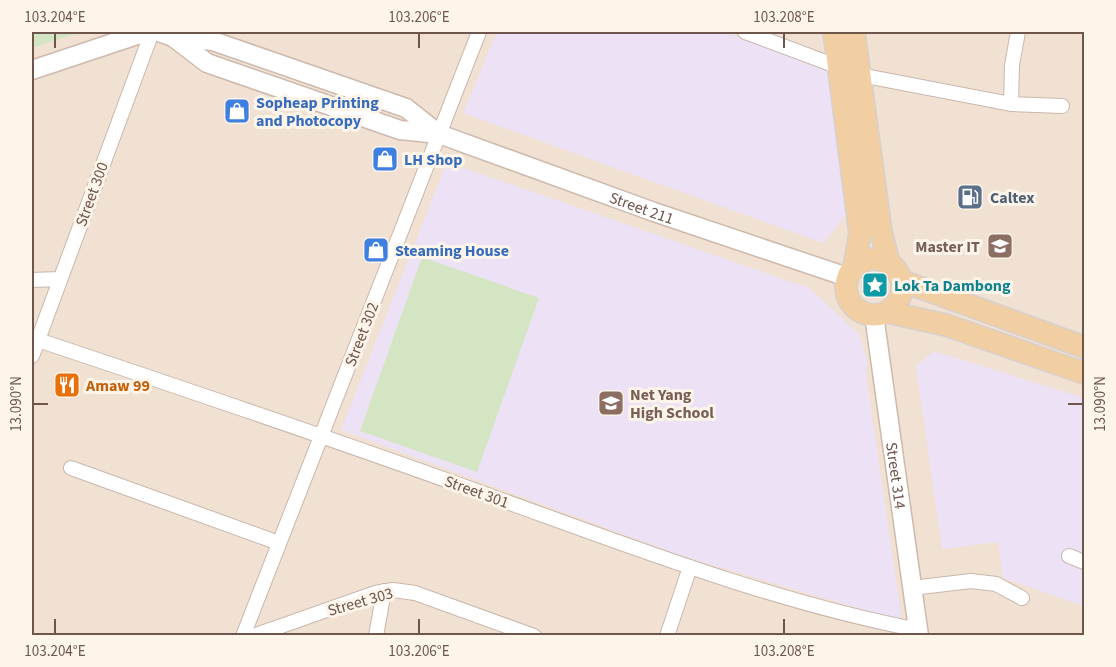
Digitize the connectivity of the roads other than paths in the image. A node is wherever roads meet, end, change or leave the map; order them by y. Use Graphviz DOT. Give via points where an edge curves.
graph roads {
  1 [pos="146,32"];
  2 [pos="152,32"];
  3 [pos="479,32"];
  4 [pos="745,32"];
  5 [pos="834,32"];
  6 [pos="854,32"];
  7 [pos="1018,32"];
  8 [pos="166,34"];
  9 [pos="839,67"];
  10 [pos="32,70"];
  11 [pos="860,75"];
  12 [pos="1011,104"];
  13 [pos="1062,106"];
  14 [pos="439,134"];
  15 [pos="889,262"];
  16 [pos="850,272"];
  17 [pos="59,279"];
  18 [pos="32,280"];
  19 [pos="902,282"];
  20 [pos="881,313"];
  21 [pos="38,340"];
  22 [pos="1084,347"];
  23 [pos="32,357"];
  24 [pos="1084,373"];
  25 [pos="321,435"];
  26 [pos="71,468"];
  27 [pos="279,543"];
  28 [pos="1069,556"];
  29 [pos="1084,562"];
  30 [pos="690,567"];
  31 [pos="912,588"];
  32 [pos="384,591"];
  33 [pos="1022,598"];
  34 [pos="519,633"];
  35 [pos="919,633"];
  36 [pos="243,636"];
  37 [pos="253,636"];
  38 [pos="376,636"];
  39 [pos="534,636"];
  40 [pos="667,636"];
  1 -- 10 [label="main road"];
  2 -- 17 [label="street, Street 300"];
  3 -- 14 [label="street, Street 302"];
  4 -- 9 [label="street"];
  5 -- 9 [label="main road"];
  6 -- 11 [label="main road"];
  7 -- 12 [label="street"];
  8 -- 14 [label="main road, Street 211" via="213,41 406,108"];
  9 -- 16 [label="main road" via="860,233"];
  11 -- 12 [label="street"];
  11 -- 15 [label="main road" via="880,232"];
  12 -- 13 [label="street"];
  14 -- 16 [label="main road, Street 211" via="664,215"];
  14 -- 25 [label="street, Street 302"];
  15 -- 16 [label="main road" via="867,259"];
  15 -- 19 [label="main road"];
  16 -- 20 [label="main road" via="846,292 849,300 859,311"];
  17 -- 18 [label="street"];
  17 -- 21 [label="street, Street 300"];
  19 -- 20 [label="main road" via="901,296"];
  19 -- 22 [label="main road"];
  20 -- 24 [label="main road" via="946,325"];
  20 -- 31 [label="main road, Street 314"];
  21 -- 23 [label="street, Street 300"];
  21 -- 25 [label="street, Street 301"];
  25 -- 27 [label="street, Street 302"];
  25 -- 30 [label="street, Street 301"];
  26 -- 27 [label="street"];
  27 -- 36 [label="street, Street 302"];
  28 -- 29 [label="street"];
  30 -- 35 [label="street, Street 301" via="849,617"];
  30 -- 40 [label="street"];
  31 -- 33 [label="street" via="979,582 996,584"];
  31 -- 35 [label="main road, Street 314"];
  32 -- 34 [label="street, Street 303" via="415,593"];
  32 -- 37 [label="street, Street 303"];
  32 -- 38 [label="street"];
  34 -- 39 [label="street, Street 303"];
}
